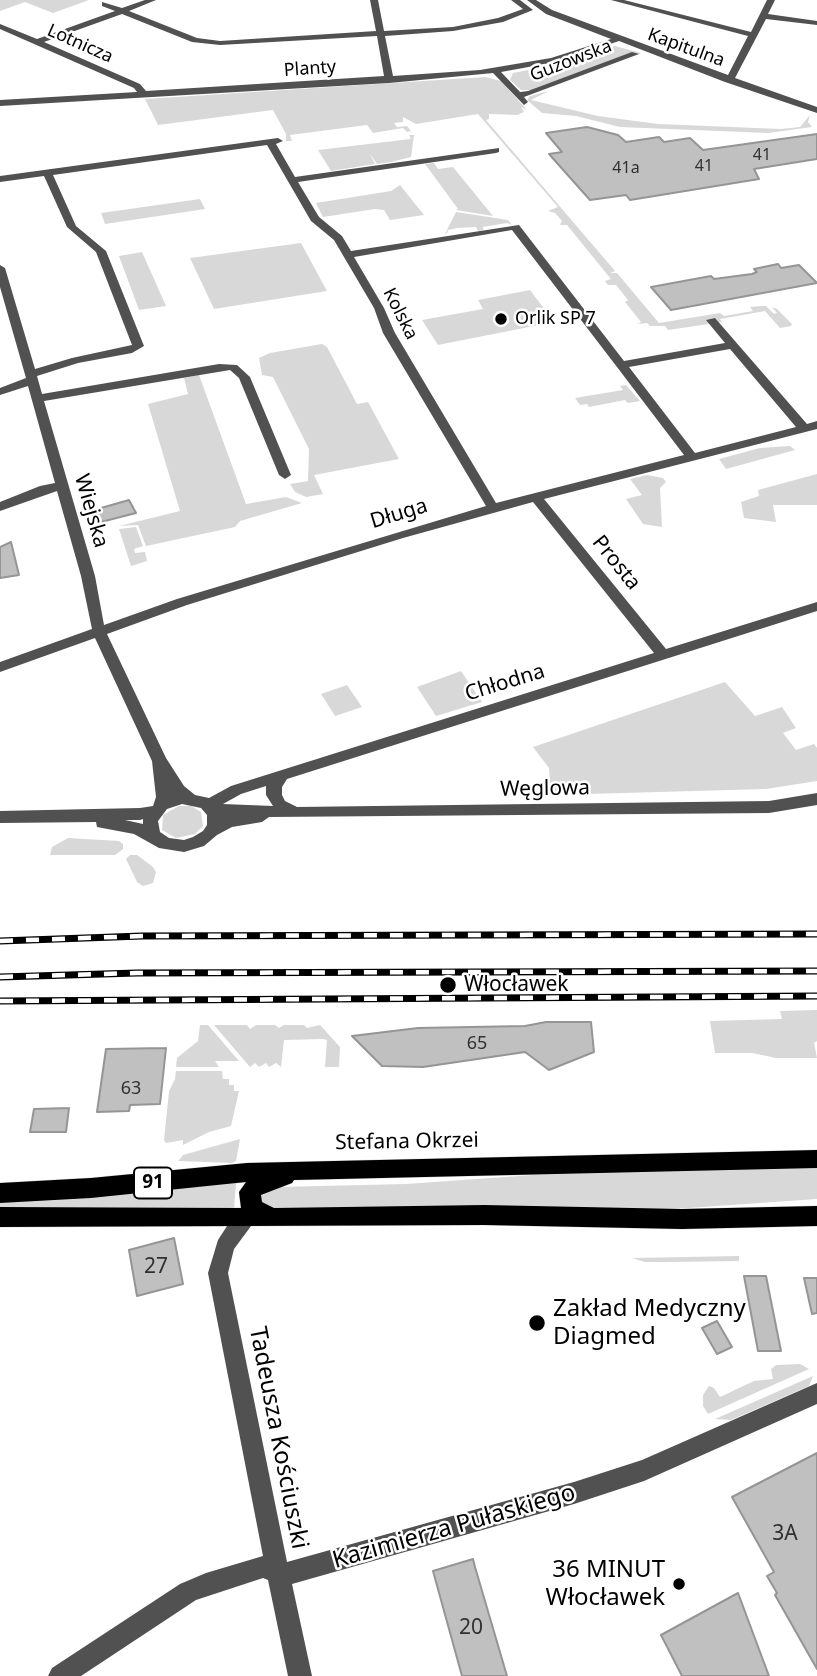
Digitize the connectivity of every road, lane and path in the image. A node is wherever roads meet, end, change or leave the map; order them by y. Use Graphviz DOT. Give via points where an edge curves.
graph roads {
  1 [pos="152,0"];
  2 [pos="374,0"];
  3 [pos="515,0"];
  4 [pos="531,0"];
  5 [pos="538,0"];
  6 [pos="615,0"];
  7 [pos="771,0"];
  8 [pos="105,4"];
  9 [pos="121,11"];
  10 [pos="546,11"];
  11 [pos="763,16"];
  12 [pos="817,23"];
  13 [pos="0,26"];
  14 [pos="753,34"];
  15 [pos="380,35"];
  16 [pos="618,39"];
  17 [pos="36,42"];
  18 [pos="635,54"];
  19 [pos="496,71"];
  20 [pos="389,80"];
  21 [pos="728,80"];
  22 [pos="144,94"];
  23 [pos="0,103"];
  24 [pos="817,110"];
  25 [pos="496,150"];
  26 [pos="48,173"];
  27 [pos="0,179"];
  28 [pos="293,180"];
  29 [pos="348,256"];
  30 [pos="0,268"];
  31 [pos="711,320"];
  32 [pos="731,345"];
  33 [pos="621,365"];
  34 [pos="32,377"];
  35 [pos="0,392"];
  36 [pos="38,398"];
  37 [pos="810,426"];
  38 [pos="692,457"];
  39 [pos="285,475"];
  40 [pos="62,486"];
  41 [pos="536,497"];
  42 [pos="0,507"];
  43 [pos="494,508"];
  44 [pos="817,606"];
  45 [pos="99,632"];
  46 [pos="663,655"];
  47 [pos="0,667"];
  48 [pos="159,760"];
  49 [pos="282,775"];
  50 [pos="188,797"];
  51 [pos="814,800"];
  52 [pos="158,808"];
  53 [pos="211,808"];
  54 [pos="278,813"];
  55 [pos="296,813"];
  56 [pos="0,817"];
  57 [pos="76,817"];
  58 [pos="213,830"];
  59 [pos="153,835"];
  60 [pos="817,1159"];
  61 [pos="306,1169"];
  62 [pos="0,1193"];
  63 [pos="817,1216"];
  64 [pos="0,1217"];
  65 [pos="247,1218"];
  66 [pos="274,1218"];
  67 [pos="817,1393"];
  68 [pos="278,1571"];
  69 [pos="60,1676"];
  70 [pos="300,1676"];
  1 -- 9 [label="street"];
  2 -- 15 [label="street"];
  3 -- 15 [label="street" via="528,10 453,29"];
  4 -- 10 [label="street, Kapitulna"];
  5 -- 10 [label="street"];
  6 -- 14 [label="street"];
  7 -- 11 [label="street"];
  8 -- 9 [label="street"];
  9 -- 15 [label="street" via="195,40 220,43"];
  9 -- 17 [label="street"];
  10 -- 16 [label="street, Kapitulna"];
  11 -- 12 [label="street"];
  11 -- 14 [label="street"];
  13 -- 17 [label="street, Lotnicza"];
  14 -- 21 [label="street"];
  15 -- 20 [label="street"];
  16 -- 19 [label="street, Planty" via="553,60"];
  16 -- 21 [label="street, Kapitulna"];
  17 -- 22 [label="street, Lotnicza" via="137,86"];
  18 -- 19 [label="street, Guzowska" via="521,99"];
  19 -- 20 [label="street, Planty"];
  20 -- 22 [label="street, Planty"];
  21 -- 24 [label="street, Kapitulna"];
  22 -- 23 [label="street, Planty"];
  25 -- 28 [label="street"];
  26 -- 27 [label="street"];
  26 -- 28 [label="street, Kolska" via="274,141"];
  26 -- 34 [label="street" via="72,228 103,254 138,346 76,360"];
  28 -- 29 [label="street, Kolska" via="315,219 338,238"];
  29 -- 33 [label="street" via="515,227"];
  29 -- 43 [label="street, Kolska"];
  30 -- 34 [label="street, Wiejska"];
  31 -- 32 [label="street"];
  32 -- 33 [label="street"];
  32 -- 37 [label="street"];
  33 -- 38 [label="street"];
  34 -- 35 [label="street"];
  34 -- 36 [label="street, Wiejska"];
  36 -- 39 [label="street" via="233,368 244,377"];
  36 -- 40 [label="street, Wiejska"];
  37 -- 38 [label="street, Długa"];
  38 -- 41 [label="street, Długa"];
  40 -- 42 [label="street"];
  40 -- 45 [label="street, Wiejska"];
  41 -- 43 [label="street, Długa"];
  41 -- 46 [label="street, Prosta"];
  43 -- 45 [label="street, Długa" via="243,583"];
  44 -- 46 [label="street, Chłodna"];
  45 -- 47 [label="street, Długa"];
  45 -- 48 [label="street, Wiejska"];
  46 -- 49 [label="street, Chłodna"];
  48 -- 50 [label="street, Wiejska"];
  48 -- 52 [label="street, Wiejska" via="164,792"];
  49 -- 53 [label="street, Chłodna" via="228,792"];
  49 -- 55 [label="street" via="275,786 276,799"];
  50 -- 52 [label="street"];
  50 -- 53 [label="street"];
  51 -- 55 [label="street, Węglowa" via="769,807"];
  52 -- 57 [label="street" via="140,814"];
  52 -- 59 [label="street" via="149,825"];
  53 -- 54 [label="street, Węglowa"];
  53 -- 58 [label="street"];
  54 -- 55 [label="street, Węglowa"];
  54 -- 58 [label="street, Węglowa" via="229,822"];
  56 -- 57 [label="street"];
  57 -- 59 [label="street"];
  58 -- 59 [label="street" via="204,839 184,846 165,844"];
  60 -- 61 [label="main road, Stefana Okrzei / 91"];
  61 -- 62 [label="main road, Stefana Okrzei / 91"];
  61 -- 66 [label="main road" via="256,1185 250,1192 252,1208"];
  63 -- 66 [label="main road, 91"];
  64 -- 65 [label="main road, 91"];
  65 -- 66 [label="main road, 91"];
  65 -- 68 [label="street, Tadeusza Kościuszki" via="225,1246 218,1273"];
  67 -- 68 [label="street, Kazimierza Pułaskiego" via="644,1470 298,1572"];
  68 -- 69 [label="street, Kazimierza Pułaskiego" via="264,1567 188,1592"];
  68 -- 70 [label="street, Tadeusza Kościuszki"];
}
